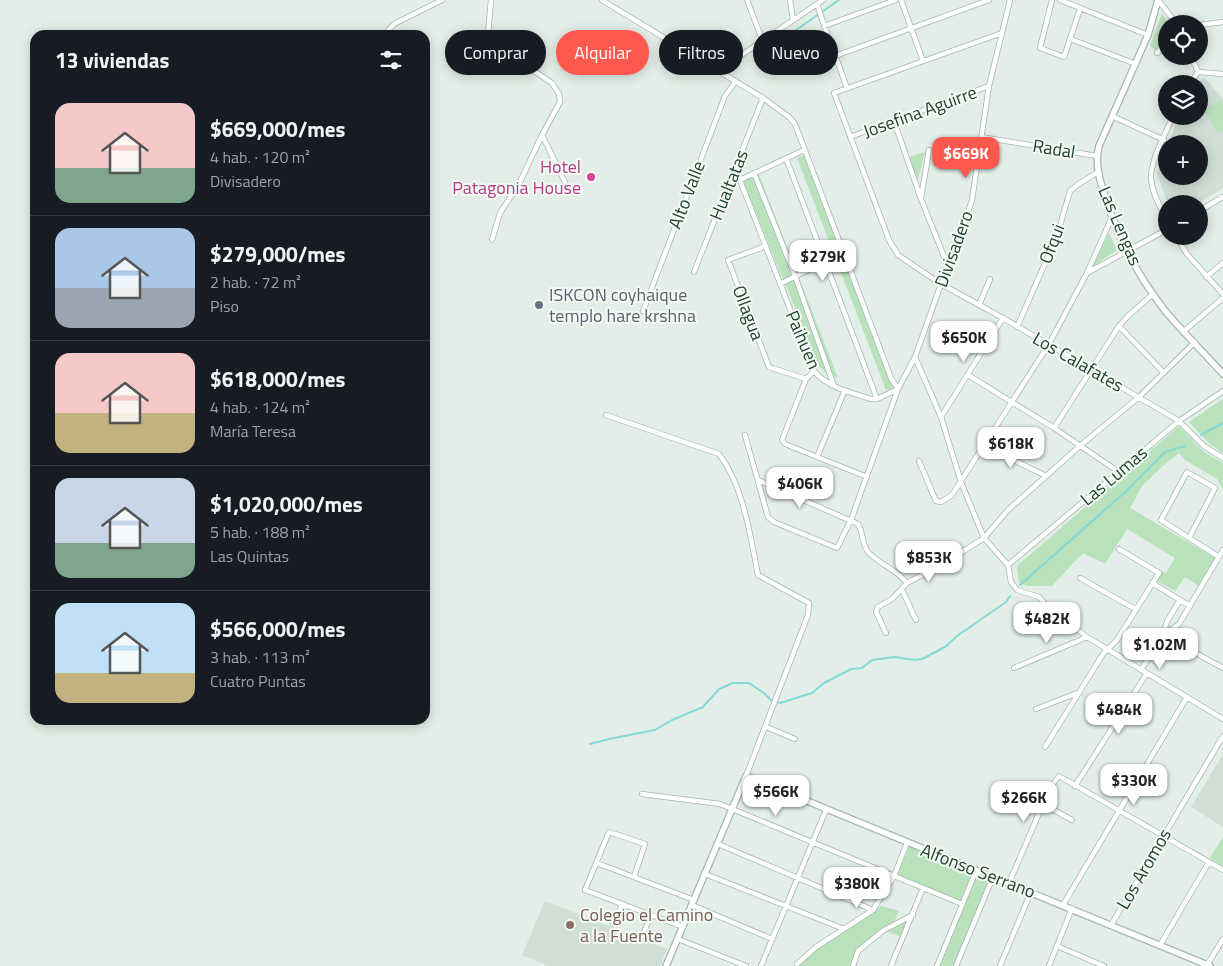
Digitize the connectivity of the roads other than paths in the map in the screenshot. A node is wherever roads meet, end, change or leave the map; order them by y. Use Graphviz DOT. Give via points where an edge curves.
graph roads {
  1 [pos="442,0"];
  2 [pos="491,0"];
  3 [pos="602,0"];
  4 [pos="747,0"];
  5 [pos="790,0"];
  6 [pos="823,0"];
  7 [pos="896,0"];
  8 [pos="901,0"];
  9 [pos="989,0"];
  10 [pos="1010,0"];
  11 [pos="1052,0"];
  12 [pos="1060,0"];
  13 [pos="1158,0"];
  14 [pos="818,6"];
  15 [pos="1080,8"];
  16 [pos="1170,15"];
  17 [pos="793,20"];
  18 [pos="1223,22"];
  19 [pos="1208,24"];
  20 [pos="824,26"];
  21 [pos="911,28"];
  22 [pos="389,30"];
  23 [pos="758,30"];
  24 [pos="779,30"];
  25 [pos="825,30"];
  26 [pos="1002,33"];
  27 [pos="659,35"];
  28 [pos="1148,35"];
  29 [pos="1072,40"];
  30 [pos="838,55"];
  31 [pos="923,61"];
  32 [pos="838,64"];
  33 [pos="1136,64"];
  34 [pos="1195,65"];
  35 [pos="1198,72"];
  36 [pos="1223,74"];
  37 [pos="725,75"];
  38 [pos="1196,75"];
  39 [pos="736,81"];
  40 [pos="990,86"];
  41 [pos="847,88"];
  42 [pos="763,98"];
  43 [pos="1112,116"];
  44 [pos="894,121"];
  45 [pos="542,135"];
  46 [pos="850,137"];
  47 [pos="981,137"];
  48 [pos="1158,137"];
  49 [pos="804,150"];
  50 [pos="929,150"];
  51 [pos="1158,151"];
  52 [pos="1097,156"];
  53 [pos="786,158"];
  54 [pos="737,165"];
  55 [pos="1098,172"];
  56 [pos="754,173"];
  57 [pos="740,180"];
  58 [pos="565,182"];
  59 [pos="1223,197"];
  60 [pos="921,199"];
  61 [pos="1158,204"];
  62 [pos="1208,206"];
  63 [pos="1112,216"];
  64 [pos="1158,235"];
  65 [pos="492,240"];
  66 [pos="1182,245"];
  67 [pos="766,246"];
  68 [pos="1127,252"];
  69 [pos="845,259"];
  70 [pos="826,261"];
  71 [pos="1223,263"];
  72 [pos="829,268"];
  73 [pos="949,269"];
  74 [pos="694,272"];
  75 [pos="1087,272"];
  76 [pos="794,276"];
  77 [pos="1206,277"];
  78 [pos="990,279"];
  79 [pos="780,284"];
  80 [pos="942,284"];
  81 [pos="1153,294"];
  82 [pos="1223,294"];
  83 [pos="1223,298"];
  84 [pos="979,305"];
  85 [pos="642,311"];
  86 [pos="1003,318"];
  87 [pos="1119,326"];
  88 [pos="1016,327"];
  89 [pos="1184,331"];
  90 [pos="1195,342"];
  91 [pos="1049,344"];
  92 [pos="915,357"];
  93 [pos="1092,370"];
  94 [pos="814,372"];
  95 [pos="1164,373"];
  96 [pos="1223,374"];
  97 [pos="968,375"];
  98 [pos="806,379"];
  99 [pos="834,386"];
  100 [pos="845,390"];
  101 [pos="898,390"];
  102 [pos="1223,391"];
  103 [pos="1139,397"];
  104 [pos="877,399"];
  105 [pos="1012,402"];
  106 [pos="606,415"];
  107 [pos="941,417"];
  108 [pos="1179,421"];
  109 [pos="1054,428"];
  110 [pos="746,435"];
  111 [pos="1080,445"];
  112 [pos="985,446"];
  113 [pos="817,457"];
  114 [pos="1223,458"];
  115 [pos="919,461"];
  116 [pos="1119,472"];
  117 [pos="1046,476"];
  118 [pos="867,477"];
  119 [pos="758,480"];
  120 [pos="961,482"];
  121 [pos="851,520"];
  122 [pos="984,538"];
  123 [pos="1189,538"];
  124 [pos="1119,549"];
  125 [pos="1223,550"];
  126 [pos="1219,557"];
  127 [pos="1008,565"];
  128 [pos="1080,578"];
  129 [pos="907,583"];
  130 [pos="1152,583"];
  131 [pos="902,590"];
  132 [pos="1180,600"];
  133 [pos="1190,606"];
  134 [pos="1135,609"];
  135 [pos="916,620"];
  136 [pos="886,634"];
  137 [pos="1163,635"];
  138 [pos="1087,638"];
  139 [pos="1108,650"];
  140 [pos="1014,668"];
  141 [pos="1223,668"];
  142 [pos="1141,670"];
  143 [pos="1147,673"];
  144 [pos="1081,691"];
  145 [pos="1187,697"];
  146 [pos="1036,709"];
  147 [pos="1223,719"];
  148 [pos="766,727"];
  149 [pos="1223,736"];
  150 [pos="795,739"];
  151 [pos="1045,747"];
  152 [pos="746,776"];
  153 [pos="1075,786"];
  154 [pos="642,794"];
  155 [pos="1043,804"];
  156 [pos="732,809"];
  157 [pos="826,810"];
  158 [pos="1120,811"];
  159 [pos="1072,820"];
  160 [pos="1163,836"];
  161 [pos="813,843"];
  162 [pos="907,843"];
  163 [pos="718,844"];
  164 [pos="1209,862"];
  165 [pos="597,863"];
  166 [pos="976,870"];
  167 [pos="1223,870"];
  168 [pos="705,874"];
  169 [pos="894,876"];
  170 [pos="993,877"];
  171 [pos="634,878"];
  172 [pos="798,879"];
  173 [pos="1010,883"];
  174 [pos="923,888"];
  175 [pos="1031,892"];
  176 [pos="693,902"];
  177 [pos="623,904"];
  178 [pos="962,904"];
  179 [pos="1063,905"];
  180 [pos="786,907"];
  181 [pos="1072,908"];
  182 [pos="873,910"];
  183 [pos="652,915"];
  184 [pos="912,915"];
  185 [pos="613,924"];
  186 [pos="1111,925"];
  187 [pos="683,927"];
  188 [pos="844,929"];
  189 [pos="642,937"];
  190 [pos="678,939"];
  191 [pos="772,939"];
  192 [pos="1223,939"];
  193 [pos="1160,945"];
  194 [pos="1057,946"];
  195 [pos="1194,959"];
  196 [pos="797,964"];
  197 [pos="1209,965"];
  198 [pos="666,966"];
  199 [pos="746,966"];
  200 [pos="761,966"];
  201 [pos="853,966"];
  202 [pos="891,966"];
  203 [pos="937,966"];
  204 [pos="956,966"];
  205 [pos="1000,966"];
  206 [pos="1049,966"];
  207 [pos="1104,966"];
  208 [pos="1192,966"];
  1 -- 22 [label="street" via="394,24"];
  2 -- 45 [label="street" via="488,34 492,42 552,83 559,94 560,102"];
  3 -- 27 [label="street"];
  4 -- 23 [label="street"];
  5 -- 17 [label="street"];
  6 -- 14 [label="street"];
  7 -- 20 [label="street"];
  8 -- 21 [label="street"];
  9 -- 21 [label="street"];
  10 -- 26 [label="street, Divisadero"];
  11 -- 15 [label="street" via="1040,48 1064,57"];
  12 -- 15 [label="street"];
  13 -- 16 [label="street"];
  13 -- 28 [label="street, Las Lengas"];
  14 -- 17 [label="street"];
  14 -- 20 [label="street"];
  15 -- 28 [label="street"];
  17 -- 24 [label="street"];
  18 -- 19 [label="street"];
  20 -- 25 [label="street"];
  21 -- 30 [label="street"];
  21 -- 31 [label="street"];
  26 -- 31 [label="street"];
  26 -- 40 [label="street, Divisadero"];
  28 -- 33 [label="street, Las Lengas"];
  29 -- 33 [label="street"];
  31 -- 41 [label="street"];
  32 -- 41 [label="street"];
  33 -- 43 [label="street, Las Lengas"];
  34 -- 35 [label="street"];
  35 -- 36 [label="street"];
  35 -- 38 [label="street"];
  37 -- 39 [label="street"];
  39 -- 42 [label="street"];
  39 -- 85 [label="street, Alto Valle" via="725,96"];
  40 -- 44 [label="street, Josefina Aguirre"];
  40 -- 47 [label="street, Divisadero"];
  41 -- 46 [label="street, Los Calafates" via="834,93"];
  42 -- 49 [label="street" via="795,124"];
  42 -- 54 [label="street, Hualtatas"];
  43 -- 48 [label="street"];
  43 -- 52 [label="street, Las Lengas"];
  44 -- 46 [label="street, Josefina Aguirre"];
  44 -- 60 [label="street"];
  45 -- 58 [label="street"];
  45 -- 65 [label="street" via="519,184 500,213"];
  46 -- 80 [label="street, Los Calafates" via="898,255"];
  47 -- 52 [label="street, Radal"];
  47 -- 73 [label="street, Divisadero" via="972,200"];
  49 -- 53 [label="street"];
  49 -- 69 [label="street"];
  50 -- 60 [label="street"];
  51 -- 61 [label="street" via="1153,160 1151,178"];
  52 -- 55 [label="street, Las Lengas"];
  53 -- 56 [label="street"];
  53 -- 70 [label="street"];
  54 -- 57 [label="street, Paihuen"];
  54 -- 74 [label="street, Hualtatas"];
  55 -- 63 [label="street, Las Lengas"];
  55 -- 88 [label="street, Ofqui" via="1070,191 1057,236"];
  56 -- 57 [label="street"];
  56 -- 76 [label="street"];
  57 -- 67 [label="street, Paihuen"];
  59 -- 62 [label="street"];
  60 -- 73 [label="street"];
  63 -- 68 [label="street, Las Lengas"];
  63 -- 75 [label="street"];
  64 -- 68 [label="street"];
  66 -- 77 [label="street"];
  67 -- 79 [label="street, Paihuen"];
  67 -- 98 [label="street, Ollagua" via="728,260 770,367"];
  68 -- 75 [label="street"];
  68 -- 81 [label="street, Las Lengas"];
  69 -- 72 [label="street"];
  69 -- 101 [label="street"];
  70 -- 72 [label="street"];
  70 -- 76 [label="street"];
  71 -- 77 [label="street"];
  72 -- 104 [label="street"];
  73 -- 80 [label="street, Divisadero"];
  75 -- 91 [label="street"];
  76 -- 79 [label="street"];
  76 -- 99 [label="street"];
  77 -- 82 [label="street"];
  78 -- 84 [label="street"];
  79 -- 94 [label="street, Paihuen"];
  80 -- 84 [label="street, Los Calafates"];
  80 -- 92 [label="street, Divisadero"];
  81 -- 87 [label="street"];
  81 -- 89 [label="street, Las Lengas"];
  83 -- 89 [label="street"];
  84 -- 86 [label="street, Los Calafates"];
  86 -- 88 [label="street, Los Calafates"];
  86 -- 97 [label="street"];
  87 -- 93 [label="street"];
  87 -- 95 [label="street"];
  88 -- 91 [label="street, Los Calafates"];
  89 -- 90 [label="street, Las Lengas"];
  90 -- 95 [label="street"];
  90 -- 96 [label="street, Las Lengas"];
  91 -- 93 [label="street, Los Calafates"];
  91 -- 105 [label="street"];
  92 -- 101 [label="street, Divisadero"];
  92 -- 107 [label="street"];
  93 -- 103 [label="street, Los Calafates"];
  93 -- 109 [label="street"];
  94 -- 98 [label="street"];
  94 -- 99 [label="street, Paihuen" via="821,380"];
  95 -- 103 [label="street"];
  97 -- 105 [label="street"];
  97 -- 107 [label="street"];
  98 -- 113 [label="street" via="782,440"];
  99 -- 100 [label="street, Paihuen"];
  100 -- 104 [label="street, Paihuen"];
  100 -- 113 [label="street"];
  101 -- 104 [label="street"];
  101 -- 118 [label="street, Divisadero"];
  102 -- 108 [label="street, Las Lumas"];
  103 -- 108 [label="street, Los Calafates"];
  103 -- 111 [label="street"];
  105 -- 109 [label="street"];
  105 -- 112 [label="street"];
  106 -- 148 [label="street" via="719,454 730,468 747,519 758,575 809,603 808,616"];
  107 -- 120 [label="street"];
  108 -- 114 [label="street, Los Calafates" via="1204,446"];
  108 -- 116 [label="street, Las Lumas"];
  109 -- 111 [label="street"];
  110 -- 119 [label="street"];
  111 -- 116 [label="street"];
  111 -- 117 [label="street"];
  112 -- 117 [label="street"];
  112 -- 120 [label="street"];
  113 -- 118 [label="street"];
  115 -- 120 [label="street" via="937,502 952,495"];
  116 -- 127 [label="street, Las Lumas"];
  117 -- 122 [label="street" via="1008,510"];
  118 -- 121 [label="street, Divisadero"];
  119 -- 121 [label="street"];
  119 -- 121 [label="street, Divisadero" via="768,517 774,522 837,548"];
  120 -- 122 [label="street"];
  121 -- 129 [label="street" via="858,524 870,554"];
  122 -- 127 [label="street"];
  122 -- 129 [label="street"];
  123 -- 123 [label="street" via="1160,520 1187,472 1215,488"];
  123 -- 126 [label="street"];
  124 -- 130 [label="street" via="1159,573"];
  125 -- 126 [label="street"];
  126 -- 133 [label="street"];
  127 -- 138 [label="street" via="1011,582 1017,590 1039,597"];
  128 -- 134 [label="street"];
  129 -- 131 [label="street"];
  130 -- 132 [label="street"];
  130 -- 134 [label="street"];
  131 -- 135 [label="street"];
  131 -- 136 [label="street" via="876,610"];
  132 -- 133 [label="street"];
  132 -- 137 [label="street" via="1167,621"];
  133 -- 137 [label="street" via="1179,624"];
  134 -- 139 [label="street"];
  137 -- 141 [label="street"];
  137 -- 142 [label="street"];
  138 -- 139 [label="street"];
  138 -- 140 [label="street"];
  139 -- 142 [label="street"];
  139 -- 144 [label="street"];
  142 -- 143 [label="street"];
  143 -- 145 [label="street"];
  143 -- 153 [label="street"];
  144 -- 146 [label="street"];
  144 -- 151 [label="street"];
  145 -- 147 [label="street"];
  145 -- 158 [label="street"];
  148 -- 150 [label="street"];
  148 -- 152 [label="street"];
  149 -- 160 [label="street, Los Aromos"];
  152 -- 156 [label="street"];
  152 -- 157 [label="street, Alfonso Serrano"];
  153 -- 155 [label="street" via="1059,776"];
  153 -- 158 [label="street"];
  154 -- 156 [label="street" via="720,804"];
  155 -- 159 [label="street"];
  155 -- 173 [label="street"];
  156 -- 161 [label="street"];
  156 -- 163 [label="street"];
  157 -- 161 [label="street"];
  157 -- 162 [label="street, Alfonso Serrano"];
  158 -- 160 [label="street"];
  158 -- 179 [label="street"];
  160 -- 164 [label="street"];
  160 -- 186 [label="street, Los Aromos"];
  161 -- 169 [label="street"];
  161 -- 172 [label="street"];
  162 -- 166 [label="street, Alfonso Serrano"];
  162 -- 169 [label="street"];
  163 -- 168 [label="street"];
  163 -- 172 [label="street"];
  164 -- 167 [label="street"];
  164 -- 193 [label="street"];
  165 -- 171 [label="street"];
  165 -- 171 [label="street" via="609,832 644,844"];
  165 -- 177 [label="street" via="585,890"];
  166 -- 170 [label="street, Alfonso Serrano"];
  166 -- 178 [label="street"];
  168 -- 176 [label="street"];
  168 -- 180 [label="street"];
  169 -- 174 [label="street"];
  169 -- 182 [label="street"];
  170 -- 173 [label="street, Alfonso Serrano"];
  170 -- 204 [label="street"];
  171 -- 176 [label="street"];
  172 -- 180 [label="street"];
  172 -- 182 [label="street"];
  173 -- 175 [label="street, Alfonso Serrano"];
  174 -- 178 [label="street"];
  174 -- 184 [label="street"];
  175 -- 179 [label="street, Alfonso Serrano"];
  175 -- 205 [label="street"];
  176 -- 187 [label="street"];
  176 -- 191 [label="street"];
  177 -- 183 [label="street"];
  177 -- 185 [label="street"];
  178 -- 203 [label="street"];
  179 -- 181 [label="street, Alfonso Serrano"];
  180 -- 188 [label="street"];
  180 -- 191 [label="street"];
  181 -- 186 [label="street, Alfonso Serrano"];
  181 -- 194 [label="street"];
  182 -- 188 [label="street"];
  183 -- 187 [label="street"];
  183 -- 189 [label="street"];
  184 -- 201 [label="street" via="884,930 858,951"];
  184 -- 202 [label="street"];
  186 -- 193 [label="street, Alfonso Serrano"];
  187 -- 190 [label="street"];
  188 -- 196 [label="street"];
  190 -- 198 [label="street"];
  190 -- 199 [label="street"];
  191 -- 200 [label="street"];
  192 -- 197 [label="street"];
  193 -- 195 [label="street, Alfonso Serrano"];
  194 -- 206 [label="street"];
  194 -- 207 [label="street"];
  195 -- 197 [label="street, Alfonso Serrano"];
  195 -- 208 [label="street"];
}
